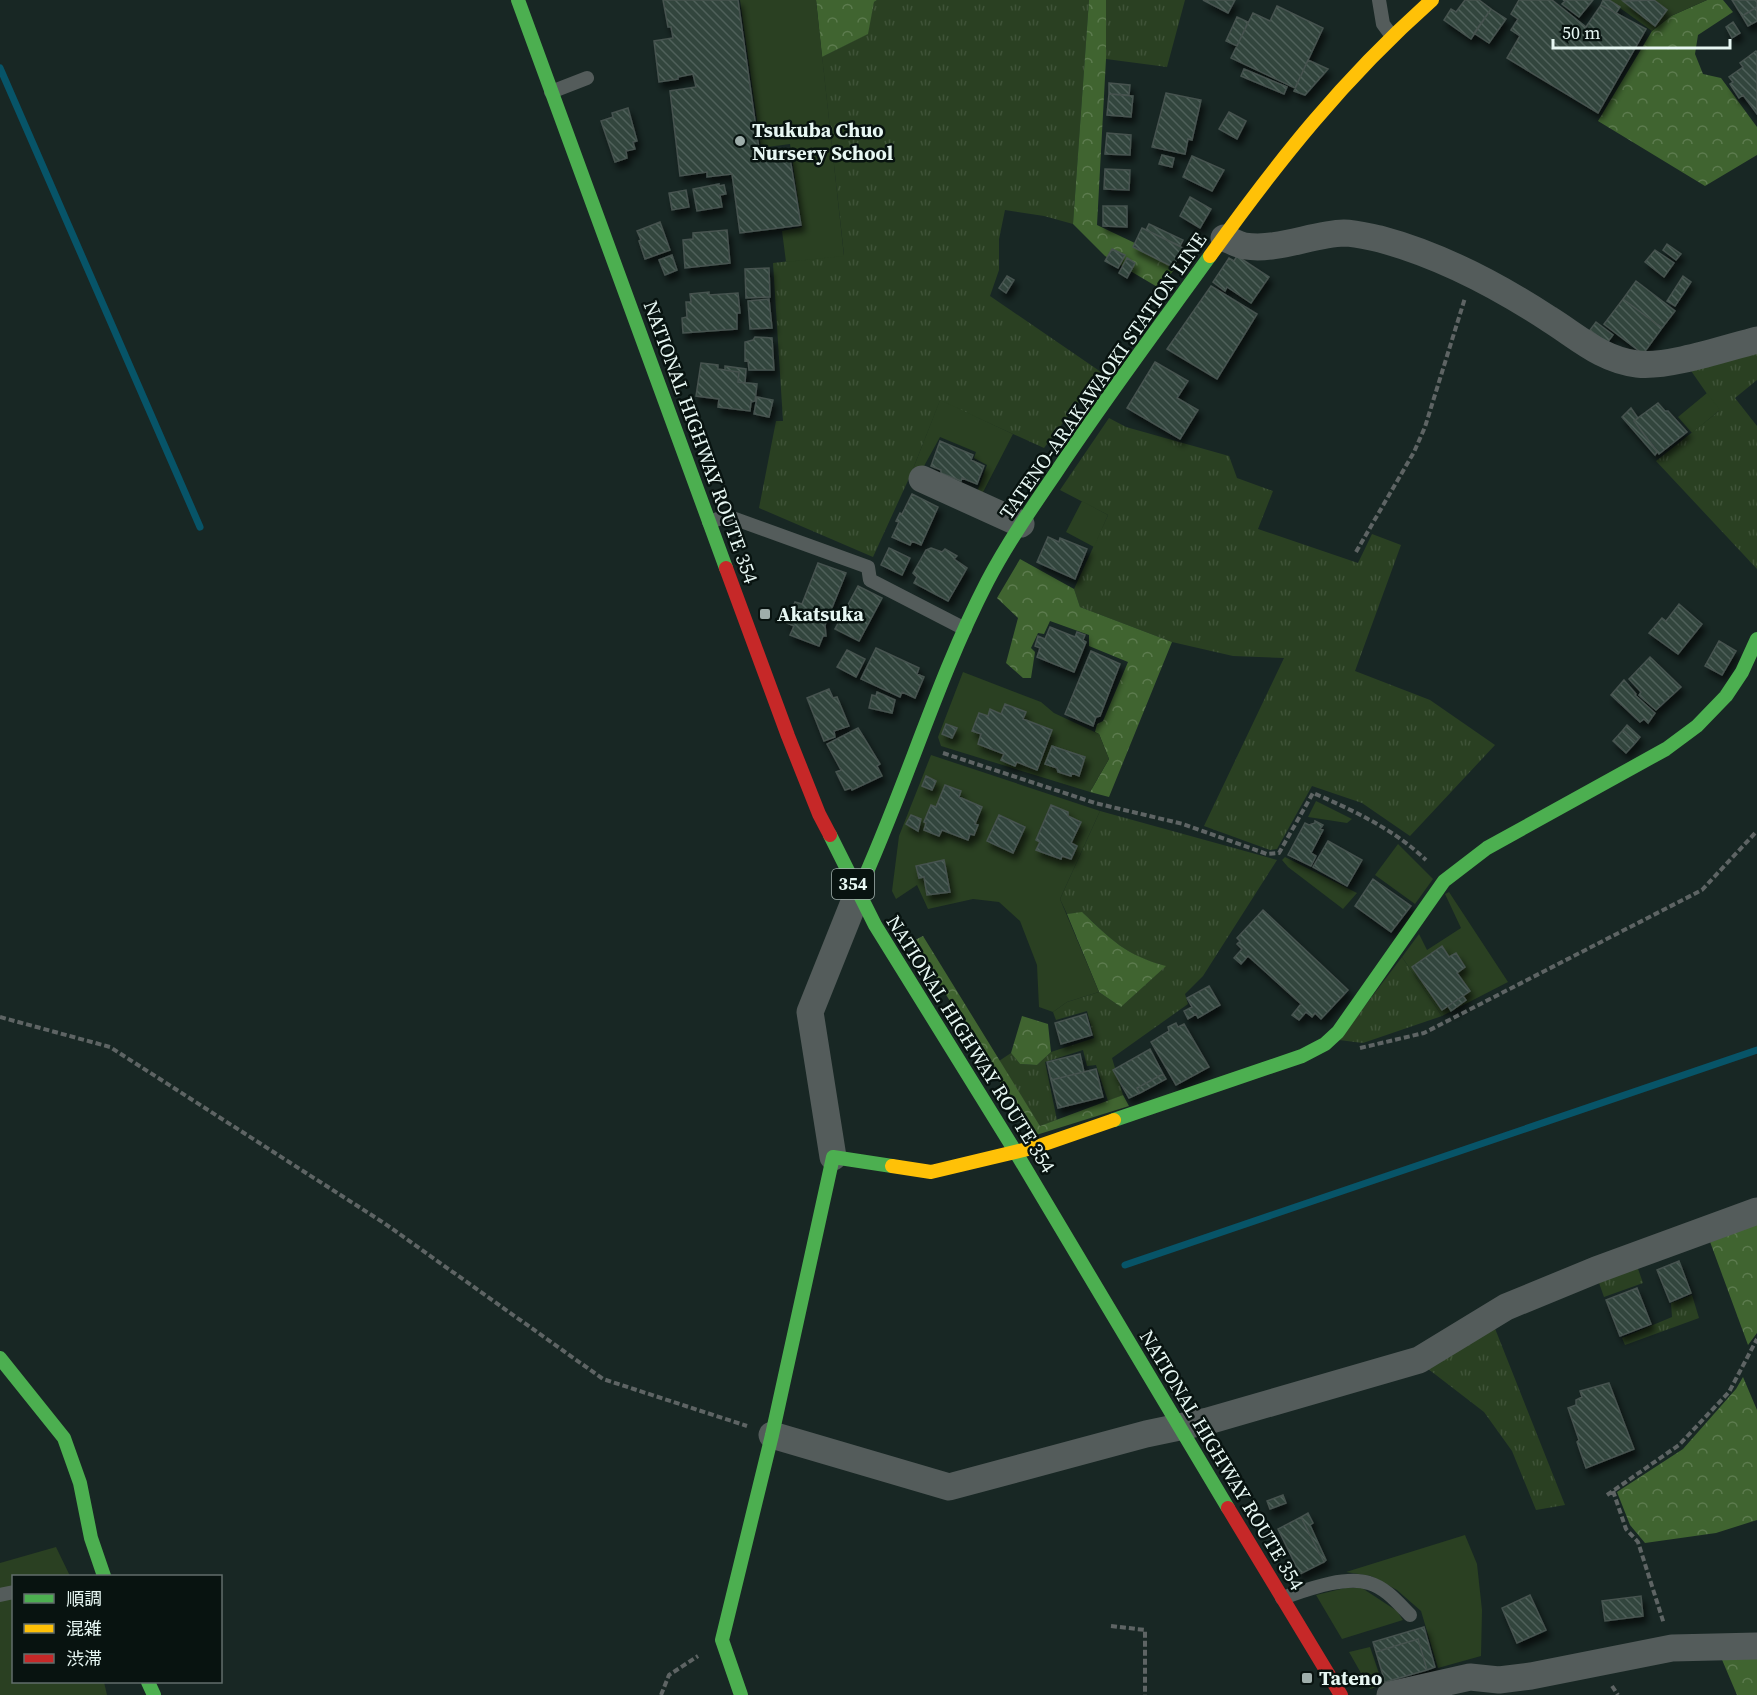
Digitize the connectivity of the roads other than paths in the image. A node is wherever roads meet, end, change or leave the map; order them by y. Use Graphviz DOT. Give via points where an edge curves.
graph roads {
  1 [pos="1379,0"];
  2 [pos="1432,0"];
  3 [pos="522,1"];
  4 [pos="1392,37"];
  5 [pos="587,78"];
  6 [pos="551,92"];
  7 [pos="1224,238"];
  8 [pos="1757,340"];
  9 [pos="922,479"];
  10 [pos="709,522"];
  11 [pos="1021,524"];
  12 [pos="965,630"];
  13 [pos="1757,639"];
  14 [pos="858,892"];
  15 [pos="1015,1151"];
  16 [pos="833,1157"];
  17 [pos="1757,1211"];
  18 [pos="0,1358"];
  19 [pos="1179,1428"];
  20 [pos="772,1435"];
  21 [pos="104,1575"];
  22 [pos="1282,1598"];
  23 [pos="1410,1615"];
  24 [pos="1757,1646"];
  25 [pos="741,1695"];
  26 [pos="1341,1695"];
  27 [pos="1390,1695"];
  1 -- 4 [label="lane" via="1383,24"];
  2 -- 4 [label="main road, TATENO-ARAKAWAOKI STATION LINE"];
  3 -- 6 [label="main road, NATIONAL HIGHWAY ROUTE 354 / 354"];
  4 -- 7 [label="main road, TATENO-ARAKAWAOKI STATION LINE" via="1333,95"];
  5 -- 6 [label="lane"];
  6 -- 10 [label="main road, NATIONAL HIGHWAY ROUTE 354 / 354"];
  7 -- 8 [label="street" via="1245,246 1345,233 1380,239 1473,275 1612,359 1637,364 1655,365"];
  7 -- 11 [label="main road, TATENO-ARAKAWAOKI STATION LINE" via="1093,417"];
  9 -- 11 [label="street"];
  10 -- 12 [label="lane" via="727,516 868,567 870,580"];
  10 -- 14 [label="main road, NATIONAL HIGHWAY ROUTE 354 / 354" via="811,794"];
  11 -- 12 [label="main road, TATENO-ARAKAWAOKI STATION LINE"];
  12 -- 14 [label="main road, TATENO-ARAKAWAOKI STATION LINE"];
  13 -- 15 [label="main road" via="1726,696 1666,750 1487,848 1444,881 1345,1023 1325,1044 1302,1056"];
  14 -- 15 [label="main road, NATIONAL HIGHWAY ROUTE 354 / 354"];
  14 -- 16 [label="street" via="810,1012"];
  15 -- 16 [label="main road" via="931,1172"];
  15 -- 19 [label="main road, NATIONAL HIGHWAY ROUTE 354 / 354"];
  16 -- 20 [label="main road"];
  17 -- 19 [label="street" via="1506,1307 1419,1360"];
  18 -- 21 [label="main road" via="64,1438"];
  19 -- 20 [label="street" via="949,1487"];
  19 -- 22 [label="main road, NATIONAL HIGHWAY ROUTE 354 / 354"];
  20 -- 25 [label="main road" via="722,1640"];
  22 -- 23 [label="lane" via="1342,1582 1369,1583 1393,1597"];
  22 -- 26 [label="main road, NATIONAL HIGHWAY ROUTE 354 / 354"];
  24 -- 27 [label="street" via="1672,1648 1531,1676 1499,1680 1470,1677"];
}
